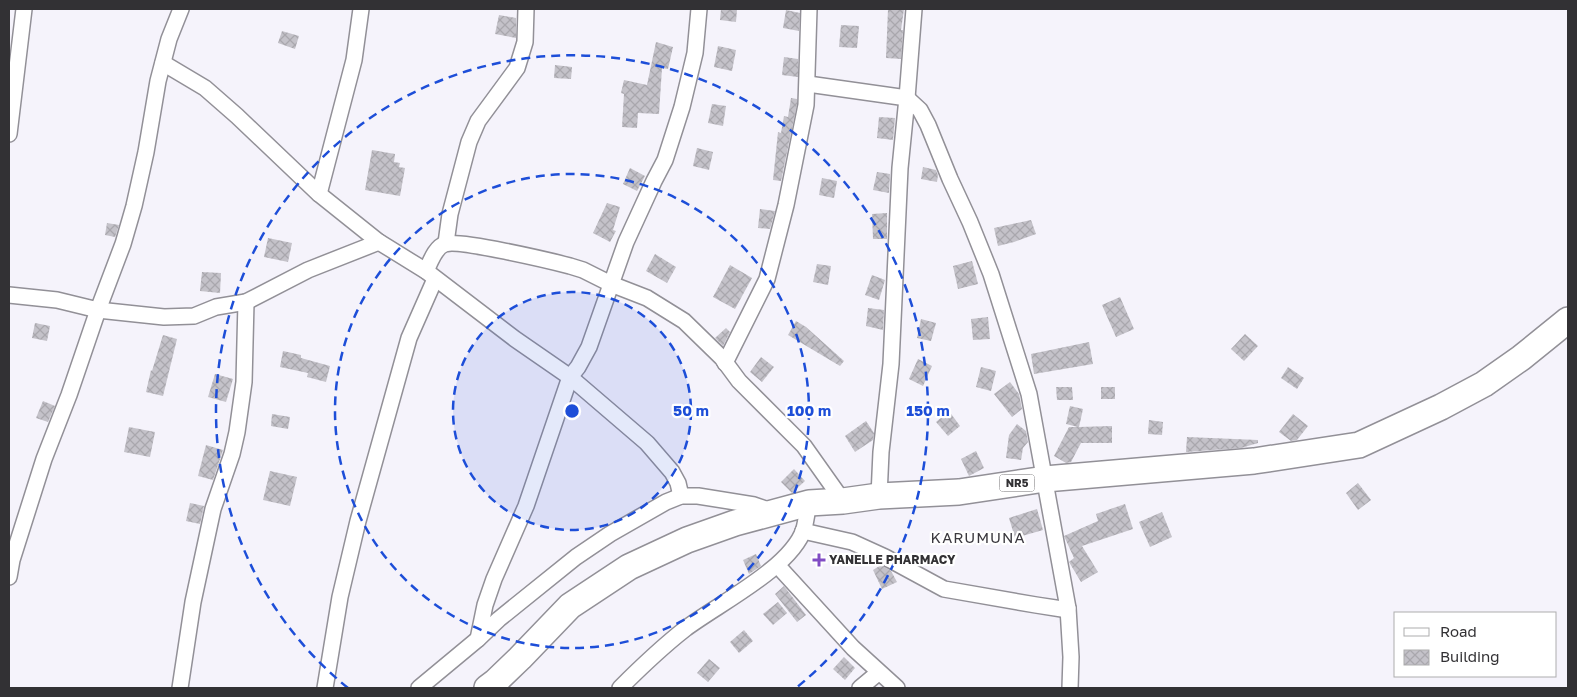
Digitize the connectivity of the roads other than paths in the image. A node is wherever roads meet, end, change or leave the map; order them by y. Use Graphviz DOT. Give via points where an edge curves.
graph roads {
  1 [pos="24,9"];
  2 [pos="181,9"];
  3 [pos="361,9"];
  4 [pos="526,9"];
  5 [pos="698,9"];
  6 [pos="809,9"];
  7 [pos="914,9"];
  8 [pos="163,62"];
  9 [pos="808,84"];
  10 [pos="908,98"];
  11 [pos="9,134"];
  12 [pos="319,194"];
  13 [pos="378,242"];
  14 [pos="446,243"];
  15 [pos="430,275"];
  16 [pos="611,284"];
  17 [pos="9,295"];
  18 [pos="246,302"];
  19 [pos="98,310"];
  20 [pos="1568,320"];
  21 [pos="725,363"];
  22 [pos="570,378"];
  23 [pos="1045,480"];
  24 [pos="681,496"];
  25 [pos="879,496"];
  26 [pos="843,501"];
  27 [pos="809,503"];
  28 [pos="775,512"];
  29 [pos="804,531"];
  30 [pos="778,566"];
  31 [pos="9,577"];
  32 [pos="1068,608"];
  33 [pos="478,639"];
  34 [pos="878,673"];
  35 [pos="180,688"];
  36 [pos="325,688"];
  37 [pos="419,688"];
  38 [pos="487,688"];
  39 [pos="620,688"];
  40 [pos="860,688"];
  41 [pos="897,688"];
  42 [pos="1070,688"];
  1 -- 11 [label="street"];
  2 -- 8 [label="street"];
  3 -- 12 [label="street" via="354,60"];
  4 -- 14 [label="street" via="525,42 517,68 478,122 469,142 450,214"];
  5 -- 16 [label="street" via="695,53 666,160 626,242"];
  6 -- 9 [label="street"];
  7 -- 10 [label="street"];
  8 -- 12 [label="street" via="204,88"];
  8 -- 19 [label="street" via="134,206"];
  9 -- 10 [label="street"];
  9 -- 21 [label="street" via="786,205 767,279"];
  10 -- 23 [label="street" via="925,117 991,274 1026,386"];
  10 -- 25 [label="street" via="900,168 891,364 880,452"];
  12 -- 13 [label="street"];
  13 -- 15 [label="street"];
  13 -- 18 [label="street" via="277,284"];
  14 -- 15 [label="street" via="436,252"];
  14 -- 16 [label="street" via="554,262 583,270"];
  15 -- 22 [label="street"];
  15 -- 36 [label="street" via="358,521 340,597"];
  16 -- 21 [label="street" via="647,298 684,321"];
  16 -- 22 [label="street" via="589,347"];
  17 -- 19 [label="street" via="57,300"];
  18 -- 19 [label="street" via="216,307 194,316 164,317"];
  18 -- 35 [label="street" via="244,382 237,432 213,508 193,602"];
  19 -- 31 [label="street" via="44,458"];
  20 -- 23 [label="highway, NR5" via="1484,384 1359,445 1254,461"];
  21 -- 26 [label="street" via="804,446"];
  22 -- 24 [label="street" via="647,443 672,472"];
  22 -- 33 [label="street" via="526,506 494,579"];
  23 -- 25 [label="highway, NR5" via="959,492"];
  23 -- 32 [label="street"];
  24 -- 28 [label="street" via="754,505"];
  24 -- 33 [label="street" via="610,534 498,619"];
  25 -- 26 [label="highway, NR5"];
  26 -- 27 [label="highway, NR5"];
  27 -- 28 [label="highway, NR5"];
  27 -- 29 [label="street"];
  28 -- 38 [label="highway, NR5" via="687,540 629,566 570,606"];
  29 -- 30 [label="street"];
  29 -- 32 [label="street" via="852,542 944,589"];
  30 -- 34 [label="street"];
  30 -- 39 [label="street" via="686,628"];
  32 -- 42 [label="street"];
  33 -- 37 [label="street"];
  34 -- 40 [label="street"];
  34 -- 41 [label="street"];
}
